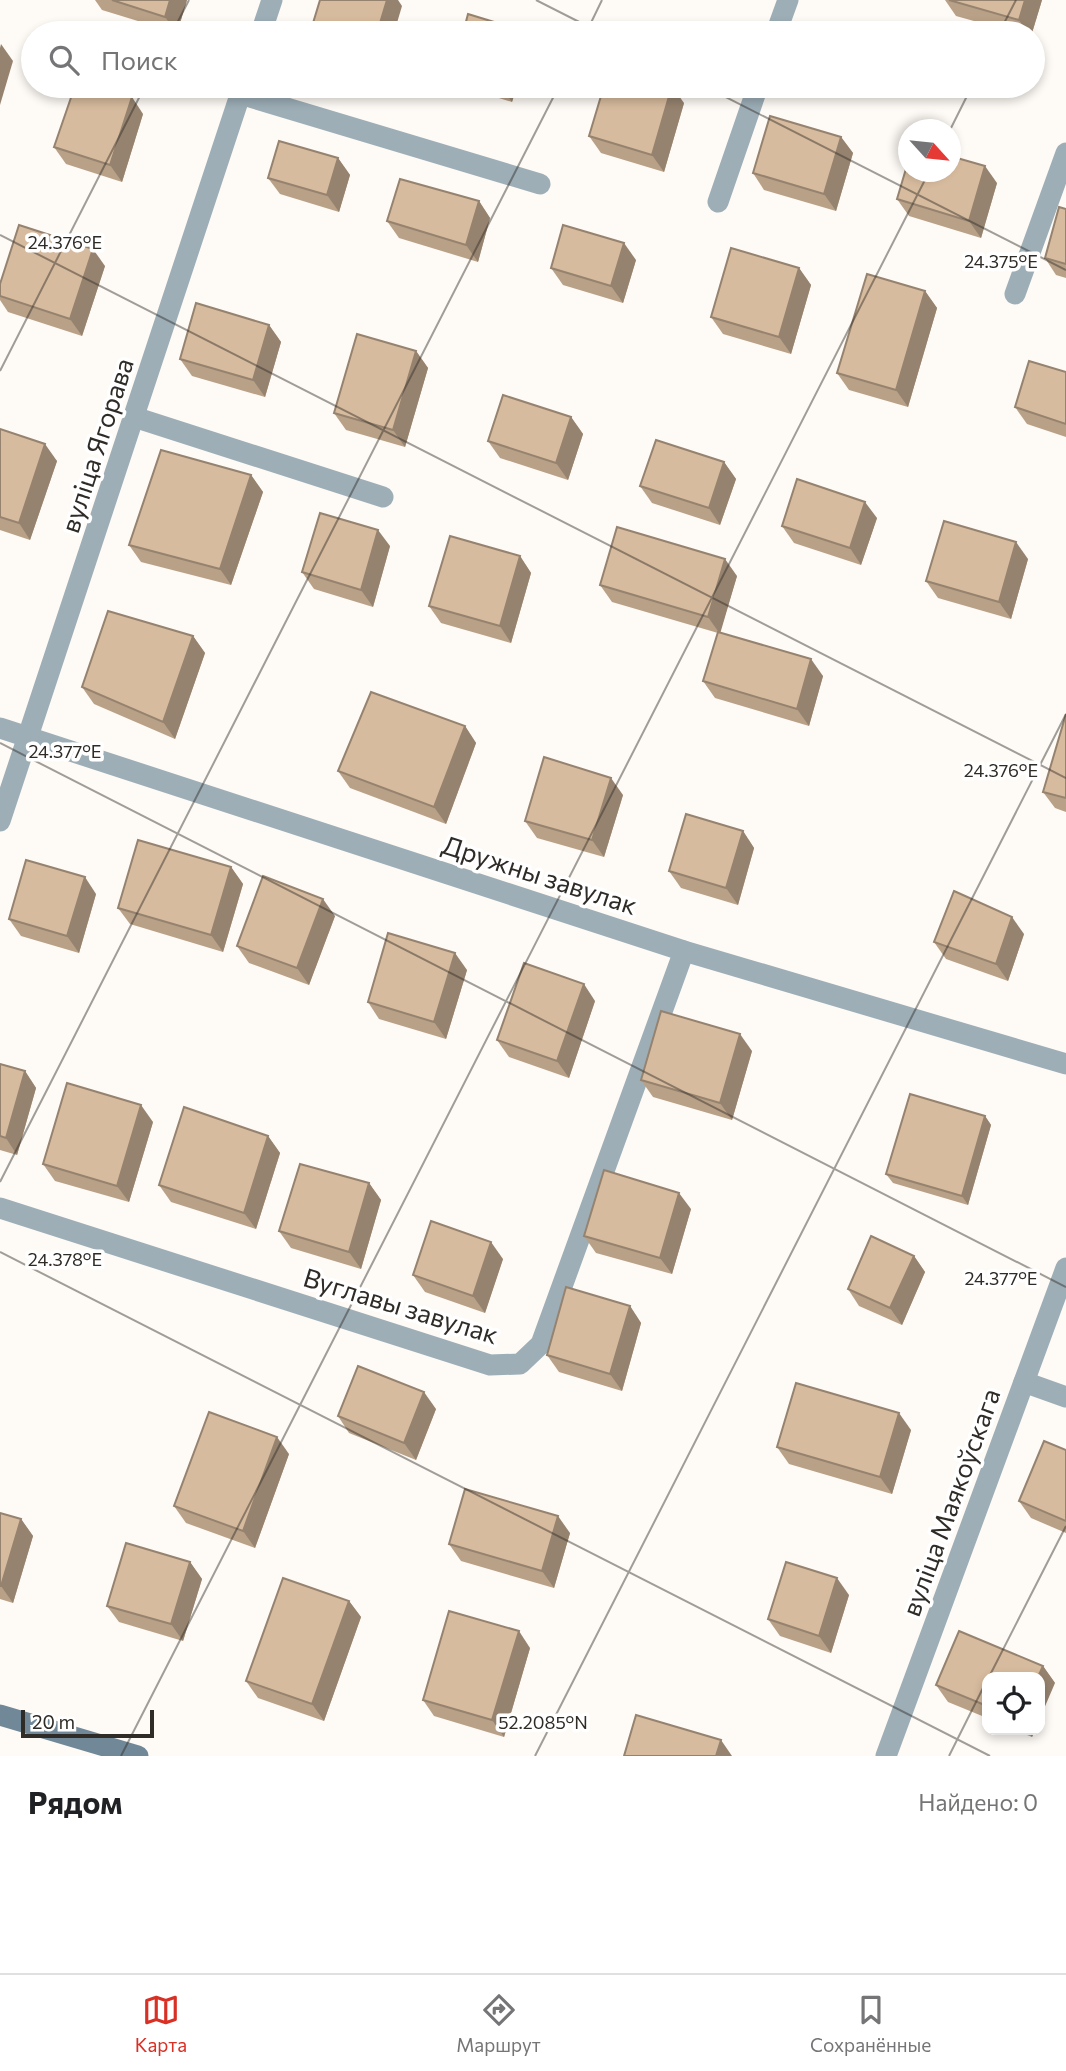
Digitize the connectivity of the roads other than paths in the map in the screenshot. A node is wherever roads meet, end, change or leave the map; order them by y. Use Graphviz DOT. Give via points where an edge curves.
graph roads {
  1 [pos="272,0"];
  2 [pos="788,0"];
  3 [pos="265,21"];
  4 [pos="780,21"];
  5 [pos="239,98"];
  6 [pos="267,98"];
  7 [pos="754,98"];
  8 [pos="1066,153"];
  9 [pos="540,184"];
  10 [pos="718,202"];
  11 [pos="1015,294"];
  12 [pos="134,417"];
  13 [pos="383,497"];
  14 [pos="0,727"];
  15 [pos="29,737"];
  16 [pos="0,821"];
  17 [pos="684,951"];
  18 [pos="1066,1064"];
  19 [pos="0,1208"];
  20 [pos="1066,1268"];
  21 [pos="1024,1382"];
  22 [pos="1066,1398"];
  23 [pos="0,1715"];
  24 [pos="138,1756"];
  25 [pos="886,1756"];
  1 -- 3 [label="street"];
  2 -- 4 [label="street"];
  5 -- 12 [label="street, вуліца Ягорава"];
  6 -- 9 [label="street"];
  7 -- 10 [label="street"];
  8 -- 11 [label="street"];
  12 -- 13 [label="street"];
  12 -- 15 [label="street, вуліца Ягорава"];
  14 -- 15 [label="street, Дружны завулак"];
  15 -- 16 [label="street, вуліца Ягорава"];
  15 -- 17 [label="street, Дружны завулак"];
  17 -- 18 [label="street, Дружны завулак"];
  17 -- 19 [label="street, Вуглавы завулак" via="541,1345 520,1364 490,1365"];
  20 -- 21 [label="street, вуліца Маякоўскага"];
  21 -- 22 [label="street"];
  21 -- 25 [label="street, вуліца Маякоўскага"];
  23 -- 24 [label="main road"];
}
